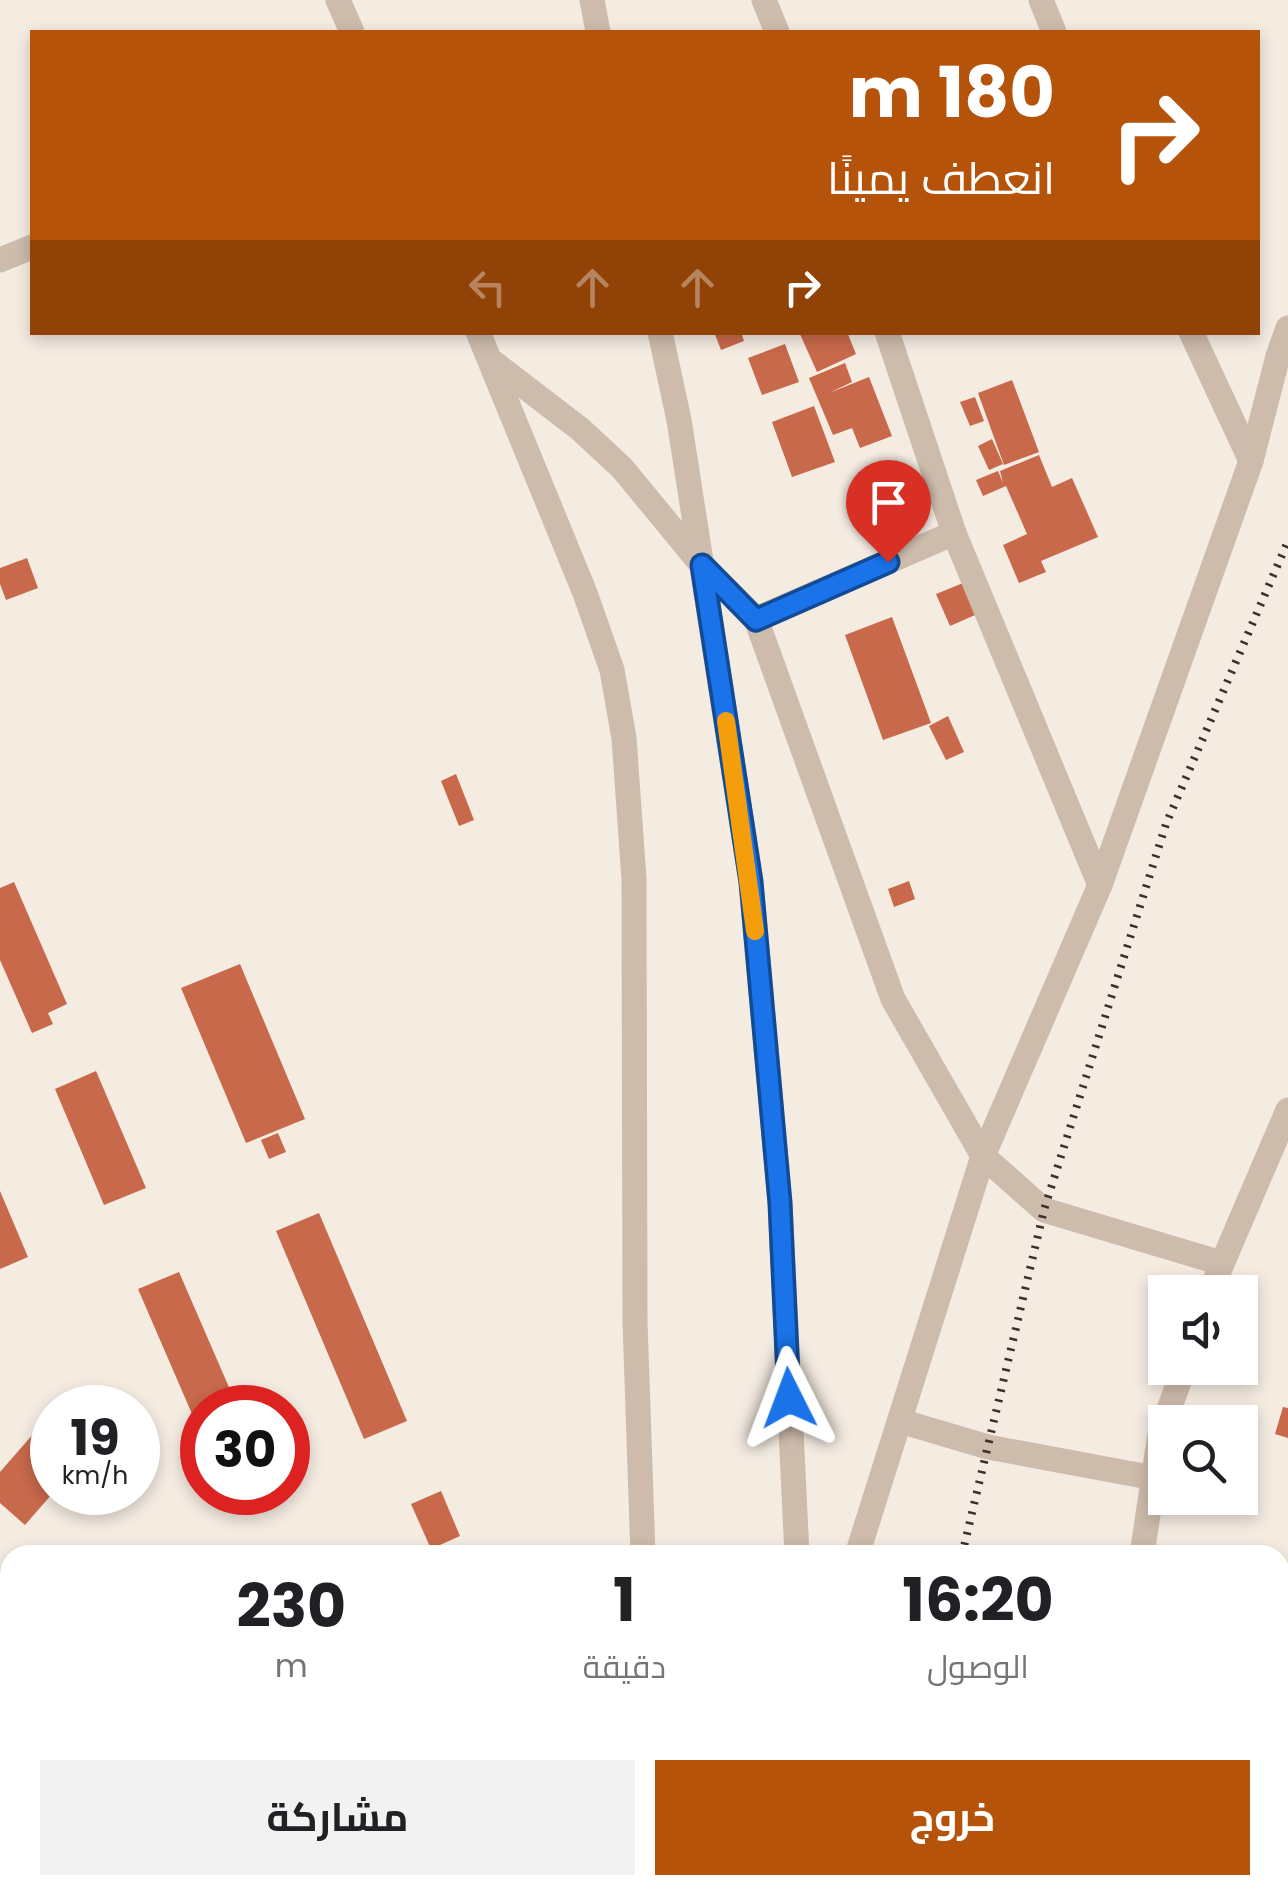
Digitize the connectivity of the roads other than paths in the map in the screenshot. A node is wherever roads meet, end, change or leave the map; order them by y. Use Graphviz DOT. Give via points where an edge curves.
graph roads {
  1 [pos="338,0"];
  2 [pos="592,0"];
  3 [pos="764,0"];
  4 [pos="1041,0"];
  5 [pos="351,30"];
  6 [pos="598,30"];
  7 [pos="776,30"];
  8 [pos="1053,30"];
  9 [pos="30,248"];
  10 [pos="0,260"];
  11 [pos="1288,328"];
  12 [pos="479,335"];
  13 [pos="661,335"];
  14 [pos="889,335"];
  15 [pos="1192,335"];
  16 [pos="490,360"];
  17 [pos="1251,461"];
  18 [pos="954,533"];
  19 [pos="702,565"];
  20 [pos="756,620"];
  21 [pos="1100,885"];
  22 [pos="1288,1110"];
  23 [pos="984,1156"];
  24 [pos="1221,1262"];
  25 [pos="1216,1275"];
  26 [pos="900,1421"];
  27 [pos="1148,1477"];
  28 [pos="1148,1515"];
  29 [pos="643,1545"];
  30 [pos="796,1545"];
  31 [pos="860,1545"];
  32 [pos="1144,1545"];
  1 -- 5 [label="street"];
  2 -- 6 [label="street"];
  3 -- 7 [label="street"];
  4 -- 8 [label="street"];
  9 -- 10 [label="street"];
  11 -- 17 [label="street"];
  12 -- 16 [label="street"];
  13 -- 19 [label="street"];
  14 -- 18 [label="street"];
  15 -- 17 [label="street"];
  16 -- 19 [label="street" via="622,468"];
  16 -- 29 [label="street" via="612,670 624,738 634,879 634,1304"];
  17 -- 21 [label="street"];
  18 -- 20 [label="street"];
  18 -- 21 [label="street"];
  19 -- 20 [label="street"];
  19 -- 30 [label="street" via="751,882 780,1203"];
  20 -- 23 [label="street" via="893,999"];
  21 -- 23 [label="street"];
  22 -- 24 [label="street"];
  23 -- 24 [label="street" via="1044,1210"];
  23 -- 26 [label="street"];
  24 -- 25 [label="street"];
  26 -- 27 [label="street" via="988,1447"];
  26 -- 31 [label="street"];
  28 -- 32 [label="street"];
}
